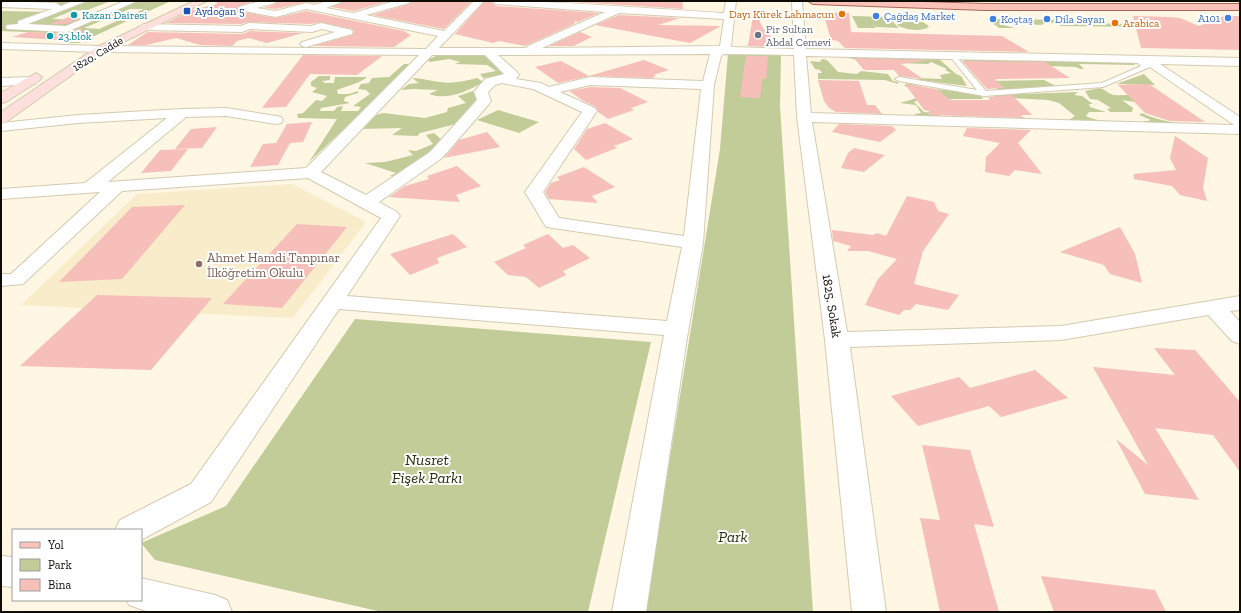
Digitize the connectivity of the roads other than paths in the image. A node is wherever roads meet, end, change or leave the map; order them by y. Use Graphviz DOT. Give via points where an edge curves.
graph roads {
  1 [pos="7,1"];
  2 [pos="82,1"];
  3 [pos="132,1"];
  4 [pos="182,1"];
  5 [pos="202,1"];
  6 [pos="272,1"];
  7 [pos="339,1"];
  8 [pos="373,1"];
  9 [pos="406,1"];
  10 [pos="496,1"];
  11 [pos="797,1"];
  12 [pos="812,1"];
  13 [pos="988,1"];
  14 [pos="1240,1"];
  15 [pos="472,2"];
  16 [pos="1,4"];
  17 [pos="68,6"];
  18 [pos="1240,7"];
  19 [pos="314,8"];
  20 [pos="730,8"];
  21 [pos="618,10"];
  22 [pos="335,12"];
  23 [pos="353,16"];
  24 [pos="380,22"];
  25 [pos="6,27"];
  26 [pos="144,27"];
  27 [pos="291,28"];
  28 [pos="212,29"];
  29 [pos="242,29"];
  30 [pos="348,32"];
  31 [pos="446,35"];
  32 [pos="1,46"];
  33 [pos="81,49"];
  34 [pos="101,49"];
  35 [pos="180,50"];
  36 [pos="221,50"];
  37 [pos="263,50"];
  38 [pos="721,50"];
  39 [pos="284,51"];
  40 [pos="430,52"];
  41 [pos="488,52"];
  42 [pos="523,52"];
  43 [pos="800,52"];
  44 [pos="952,55"];
  45 [pos="1140,59"];
  46 [pos="62,61"];
  47 [pos="1238,64"];
  48 [pos="43,73"];
  49 [pos="513,75"];
  50 [pos="899,80"];
  51 [pos="30,81"];
  52 [pos="1,82"];
  53 [pos="708,85"];
  54 [pos="548,91"];
  55 [pos="984,94"];
  56 [pos="1,99"];
  57 [pos="182,113"];
  58 [pos="804,117"];
  59 [pos="1,119"];
  60 [pos="276,120"];
  61 [pos="1240,123"];
  62 [pos="1,127"];
  63 [pos="1240,130"];
  64 [pos="312,173"];
  65 [pos="117,186"];
  66 [pos="90,188"];
  67 [pos="1,194"];
  68 [pos="366,203"];
  69 [pos="693,243"];
  70 [pos="8,280"];
  71 [pos="1,294"];
  72 [pos="332,302"];
  73 [pos="1240,303"];
  74 [pos="1213,307"];
  75 [pos="676,329"];
  76 [pos="1240,336"];
  77 [pos="837,340"];
  78 [pos="133,529"];
  79 [pos="1,571"];
  80 [pos="12,572"];
  81 [pos="142,594"];
  82 [pos="215,612"];
  83 [pos="629,612"];
  84 [pos="869,612"];
  1 -- 16 [label="street"];
  2 -- 17 [label="street"];
  3 -- 25 [label="street" via="66,29"];
  4 -- 33 [label="main road, 1820. Cadde"];
  5 -- 26 [label="main road, 1820. Cadde"];
  6 -- 19 [label="street" via="244,8 276,14 306,6"];
  7 -- 19 [label="street"];
  8 -- 22 [label="street"];
  9 -- 23 [label="street"];
  10 -- 21 [label="street"];
  11 -- 43 [label="street, 1825. Sokak"];
  12 -- 18 [label="main road" via="996,7"];
  13 -- 14 [label="main road"];
  15 -- 31 [label="street"];
  16 -- 17 [label="street"];
  17 -- 25 [label="street"];
  19 -- 22 [label="street"];
  20 -- 21 [label="street"];
  20 -- 38 [label="street" via="725,47"];
  21 -- 42 [label="street"];
  22 -- 23 [label="street"];
  23 -- 24 [label="street"];
  24 -- 30 [label="street"];
  24 -- 31 [label="street"];
  26 -- 28 [label="street"];
  26 -- 34 [label="main road, 1820. Cadde"];
  27 -- 29 [label="street" via="249,26"];
  27 -- 30 [label="street" via="312,29 321,26"];
  27 -- 37 [label="street" via="250,39 269,46"];
  28 -- 29 [label="street"];
  28 -- 35 [label="street" via="168,41 186,46"];
  29 -- 36 [label="street" via="208,40 224,45"];
  30 -- 39 [label="street"];
  31 -- 40 [label="street"];
  32 -- 33 [label="street"];
  33 -- 34 [label="street"];
  33 -- 46 [label="main road, 1820. Cadde"];
  34 -- 35 [label="street"];
  34 -- 59 [label="main road, 1820. Cadde"];
  35 -- 36 [label="street"];
  36 -- 37 [label="street"];
  37 -- 39 [label="street"];
  38 -- 42 [label="street"];
  38 -- 43 [label="street"];
  38 -- 53 [label="street" via="715,55"];
  39 -- 40 [label="street"];
  40 -- 41 [label="street"];
  40 -- 64 [label="street"];
  41 -- 42 [label="street"];
  41 -- 49 [label="street"];
  43 -- 44 [label="street"];
  43 -- 58 [label="street, 1825. Sokak"];
  44 -- 45 [label="street"];
  44 -- 55 [label="lane"];
  45 -- 47 [label="street"];
  45 -- 55 [label="lane" via="1146,67 1103,85"];
  45 -- 61 [label="street"];
  48 -- 51 [label="main road"];
  49 -- 54 [label="street" via="507,81 536,86"];
  49 -- 68 [label="street" via="490,82 481,92 484,101 436,155"];
  50 -- 55 [label="lane"];
  51 -- 52 [label="street"];
  51 -- 56 [label="main road"];
  53 -- 54 [label="street" via="590,81"];
  53 -- 69 [label="street"];
  54 -- 69 [label="street" via="590,111 534,192 553,223"];
  57 -- 60 [label="street" via="226,112"];
  57 -- 62 [label="street" via="78,119"];
  57 -- 66 [label="street"];
  58 -- 63 [label="street"];
  58 -- 77 [label="street, 1825. Sokak"];
  64 -- 65 [label="street"];
  64 -- 68 [label="street"];
  65 -- 66 [label="street"];
  65 -- 70 [label="street"];
  66 -- 67 [label="street"];
  68 -- 72 [label="street" via="391,216"];
  69 -- 75 [label="street"];
  70 -- 71 [label="street"];
  72 -- 75 [label="street"];
  72 -- 78 [label="street" via="202,493"];
  73 -- 74 [label="street"];
  74 -- 76 [label="street"];
  74 -- 77 [label="street" via="1061,333"];
  75 -- 83 [label="street"];
  77 -- 84 [label="street, 1825. Sokak"];
  79 -- 80 [label="street"];
  81 -- 82 [label="street"];
}
